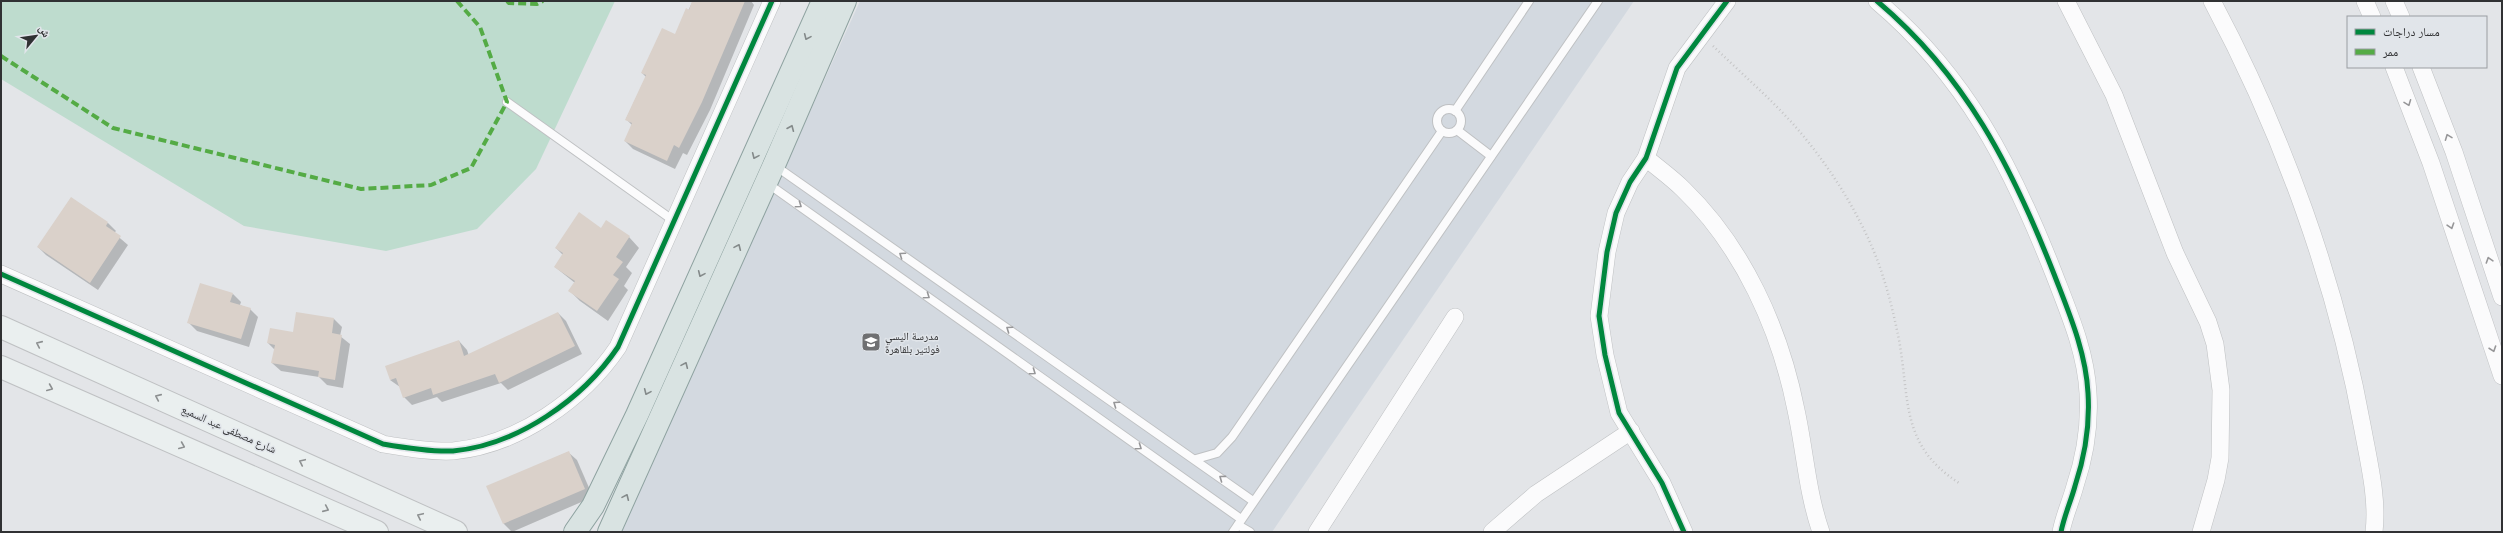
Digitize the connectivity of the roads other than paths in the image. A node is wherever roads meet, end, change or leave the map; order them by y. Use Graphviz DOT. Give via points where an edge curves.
graph roads {
  1 [pos="772,1"];
  2 [pos="823,1"];
  3 [pos="845,1"];
  4 [pos="1529,1"];
  5 [pos="1598,1"];
  6 [pos="1727,1"];
  7 [pos="1877,1"];
  8 [pos="2066,1"];
  9 [pos="2212,1"];
  10 [pos="2365,1"];
  11 [pos="2394,1"];
  12 [pos="2372,16"];
  13 [pos="2401,16"];
  14 [pos="2394,68"];
  15 [pos="2421,68"];
  16 [pos="507,102"];
  17 [pos="1455,110"];
  18 [pos="1457,130"];
  19 [pos="1442,131"];
  20 [pos="1491,156"];
  21 [pos="1646,158"];
  22 [pos="770,174"];
  23 [pos="674,221"];
  24 [pos="1,274"];
  25 [pos="2502,297"];
  26 [pos="1455,317"];
  27 [pos="1,327"];
  28 [pos="1,367"];
  29 [pos="2502,376"];
  30 [pos="1630,431"];
  31 [pos="1196,459"];
  32 [pos="1253,501"];
  33 [pos="1240,522"];
  34 [pos="1508,526"];
  35 [pos="377,532"];
  36 [pos="456,532"];
  37 [pos="575,532"];
  38 [pos="609,532"];
  39 [pos="1233,532"];
  40 [pos="1250,532"];
  41 [pos="1317,532"];
  42 [pos="1492,532"];
  43 [pos="1684,532"];
  44 [pos="1821,532"];
  45 [pos="2061,532"];
  46 [pos="2201,532"];
  47 [pos="2374,532"];
  1 -- 23 [label="street"];
  2 -- 37 [label="main road, one-way" via="637,415 593,506"];
  22 -- 3 [label="main road, one-way"];
  4 -- 17 [label="lane"];
  5 -- 20 [label="lane"];
  6 -- 21 [label="street" via="1677,68"];
  7 -- 45 [label="street" via="1904,24 1940,62 1971,104 2019,192 2039,235 2077,335 2088,392 2088,417 2082,464"];
  8 -- 46 [label="street" via="2114,95 2175,253 2208,322 2215,344 2221,390 2220,458"];
  9 -- 47 [label="street" via="2267,116 2325,272 2360,409 2374,494"];
  10 -- 12 [label="street"];
  11 -- 13 [label="street"];
  14 -- 29 [label="street, one-way" via="2431,163"];
  25 -- 15 [label="street, one-way" via="2454,152"];
  16 -- 23 [label="lane"];
  17 -- 18 [label="lane" via="1461,118"];
  17 -- 19 [label="lane" via="1446,109 1438,114 1436,123"];
  18 -- 19 [label="lane" via="1451,133"];
  18 -- 20 [label="lane"];
  19 -- 31 [label="lane" via="1232,437 1217,453"];
  20 -- 32 [label="lane"];
  21 -- 30 [label="street" via="1630,182 1616,213 1607,252 1599,316 1613,393 1619,413"];
  21 -- 44 [label="street" via="1683,189 1709,218 1742,265 1763,306 1788,375 1797,411 1810,494"];
  31 -- 22 [label="lane, one-way"];
  22 -- 33 [label="lane, one-way"];
  38 -- 22 [label="main road, one-way"];
  23 -- 24 [label="street" via="618,347 603,370 583,390 555,411 520,431 488,443 453,451 383,444"];
  26 -- 41 [label="street"];
  36 -- 27 [label="street, شارع مصطفى عبد السميع, one-way"];
  28 -- 35 [label="street, one-way"];
  30 -- 34 [label="street" via="1536,494"];
  30 -- 43 [label="street" via="1662,483"];
  32 -- 31 [label="lane, one-way"];
  32 -- 33 [label="lane"];
  33 -- 39 [label="lane"];
  33 -- 40 [label="lane"];
  34 -- 42 [label="street"];
}
